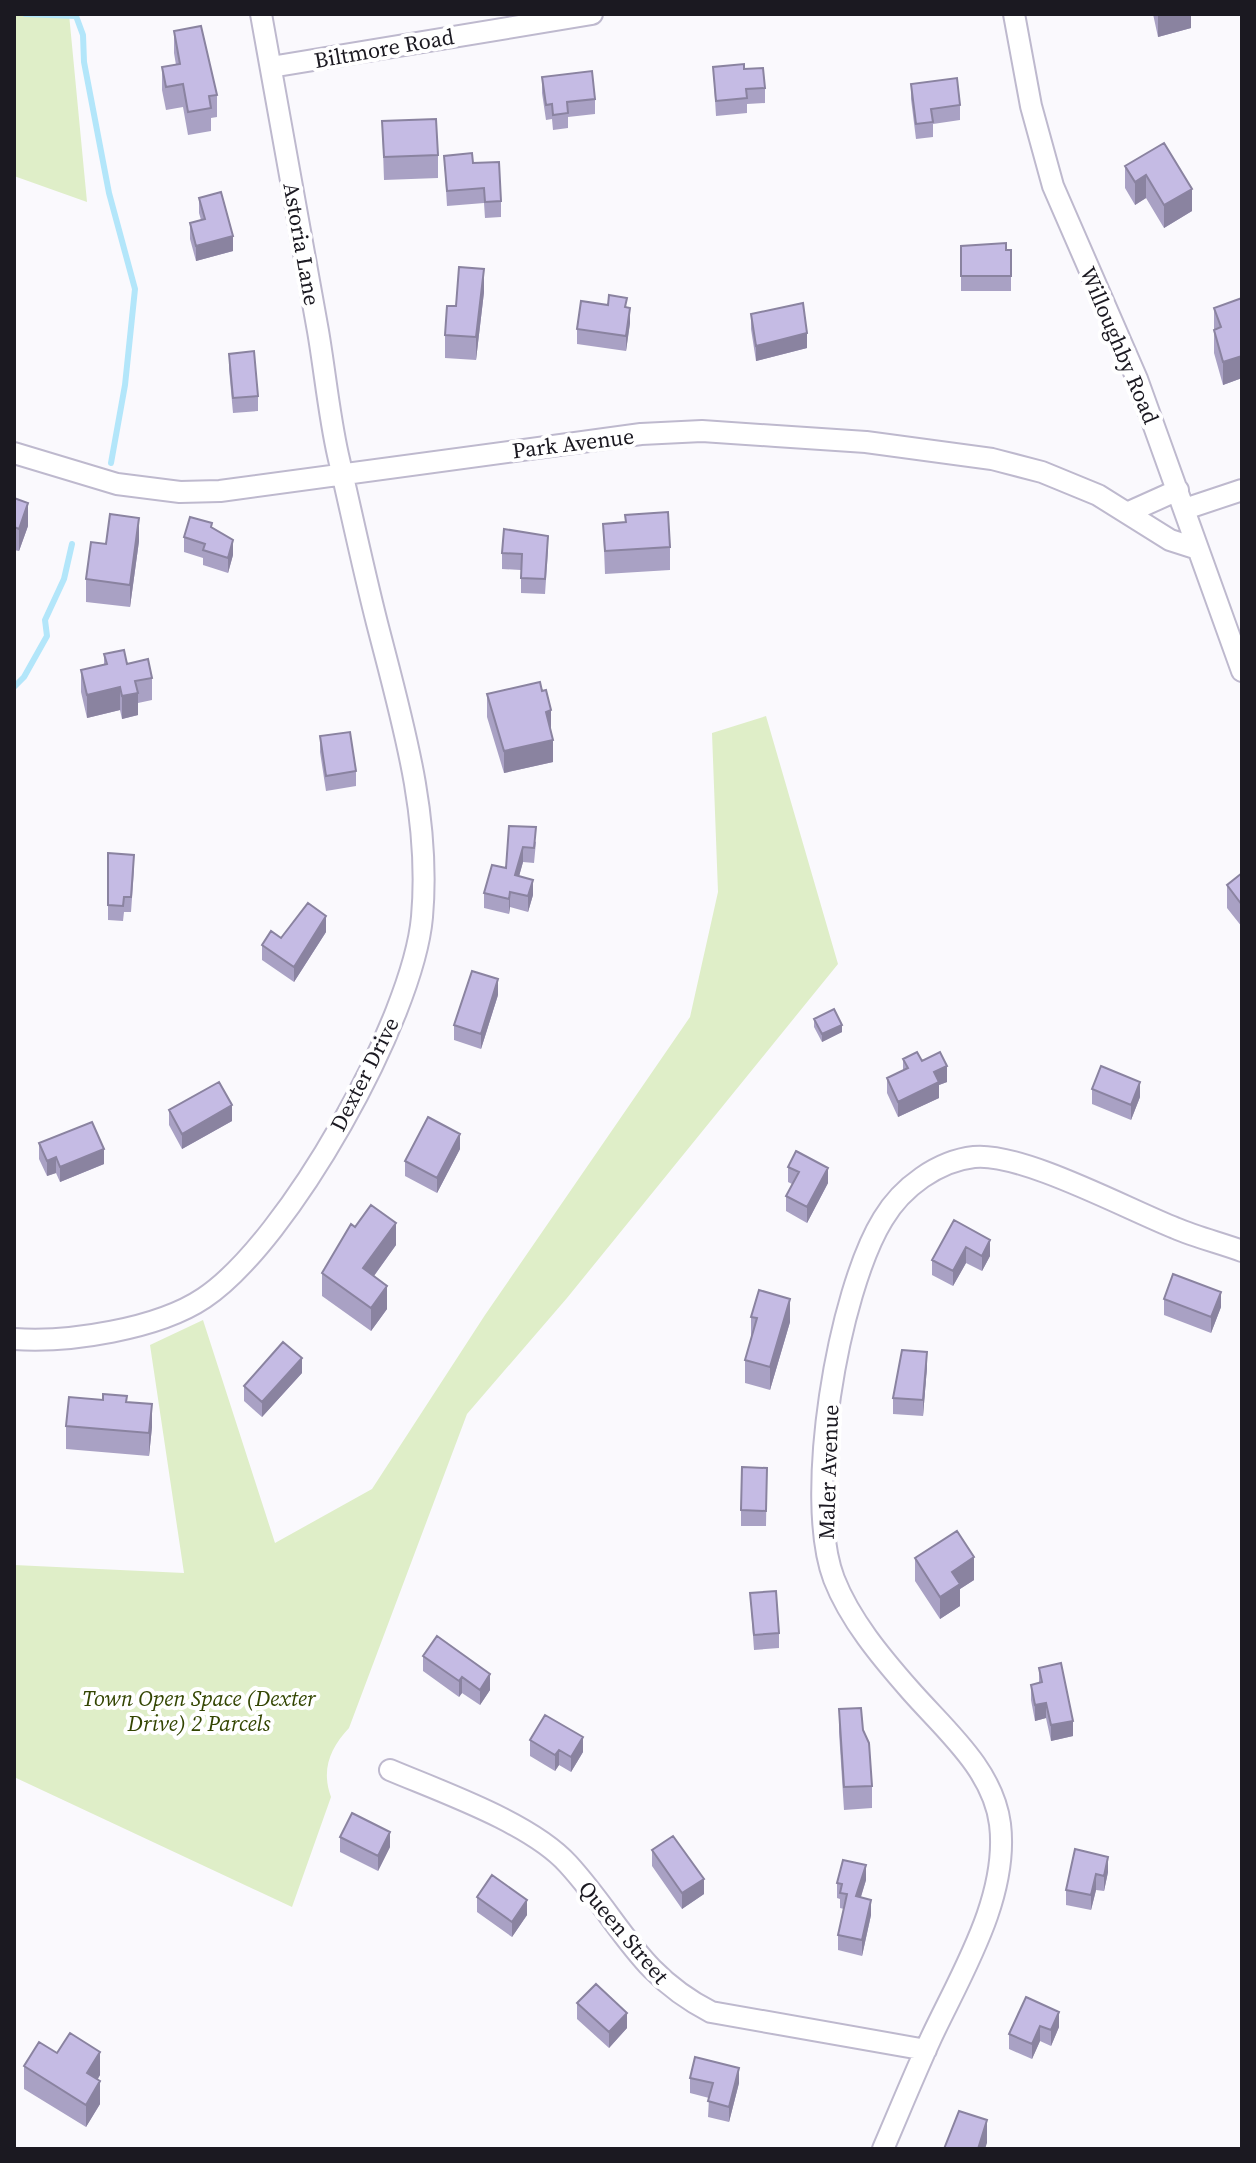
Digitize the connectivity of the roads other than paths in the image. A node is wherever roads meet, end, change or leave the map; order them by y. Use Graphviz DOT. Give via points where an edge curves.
graph roads {
  1 [pos="261,14"];
  2 [pos="592,14"];
  3 [pos="1014,14"];
  4 [pos="271,67"];
  5 [pos="14,453"];
  6 [pos="344,475"];
  7 [pos="1242,490"];
  8 [pos="1182,499"];
  9 [pos="1129,512"];
  10 [pos="1198,549"];
  11 [pos="1242,671"];
  12 [pos="1242,1251"];
  13 [pos="14,1339"];
  14 [pos="390,1770"];
  15 [pos="926,2050"];
  16 [pos="883,2149"];
  1 -- 4 [label="street, Astoria Lane"];
  2 -- 4 [label="street, Biltmore Road"];
  3 -- 8 [label="street, Willoughby Road" via="1053,186 1137,379"];
  4 -- 6 [label="street, Astoria Lane"];
  5 -- 6 [label="street, Park Avenue" via="117,484 180,492"];
  6 -- 9 [label="street, Park Avenue" via="576,441 702,431 866,442 992,459 1063,480"];
  6 -- 13 [label="street, Dexter Drive" via="416,774 423,846 422,919 406,988 381,1050 294,1202 241,1267 202,1300 160,1317 63,1338"];
  7 -- 8 [label="street"];
  8 -- 9 [label="street"];
  8 -- 10 [label="street, Willoughby Road"];
  9 -- 10 [label="street, Park Avenue" via="1170,540"];
  10 -- 11 [label="street, Willoughby Road"];
  12 -- 15 [label="street, Maler Avenue" via="1031,1168 977,1156 945,1165 913,1185 883,1218 864,1262 830,1396 824,1464 827,1554 846,1603 872,1645 984,1778 1000,1827 997,1876 984,1921"];
  14 -- 15 [label="street, Queen Street" via="495,1815 566,1861 653,1974 680,1996 711,2012"];
  15 -- 16 [label="street, Maler Avenue"];
}
